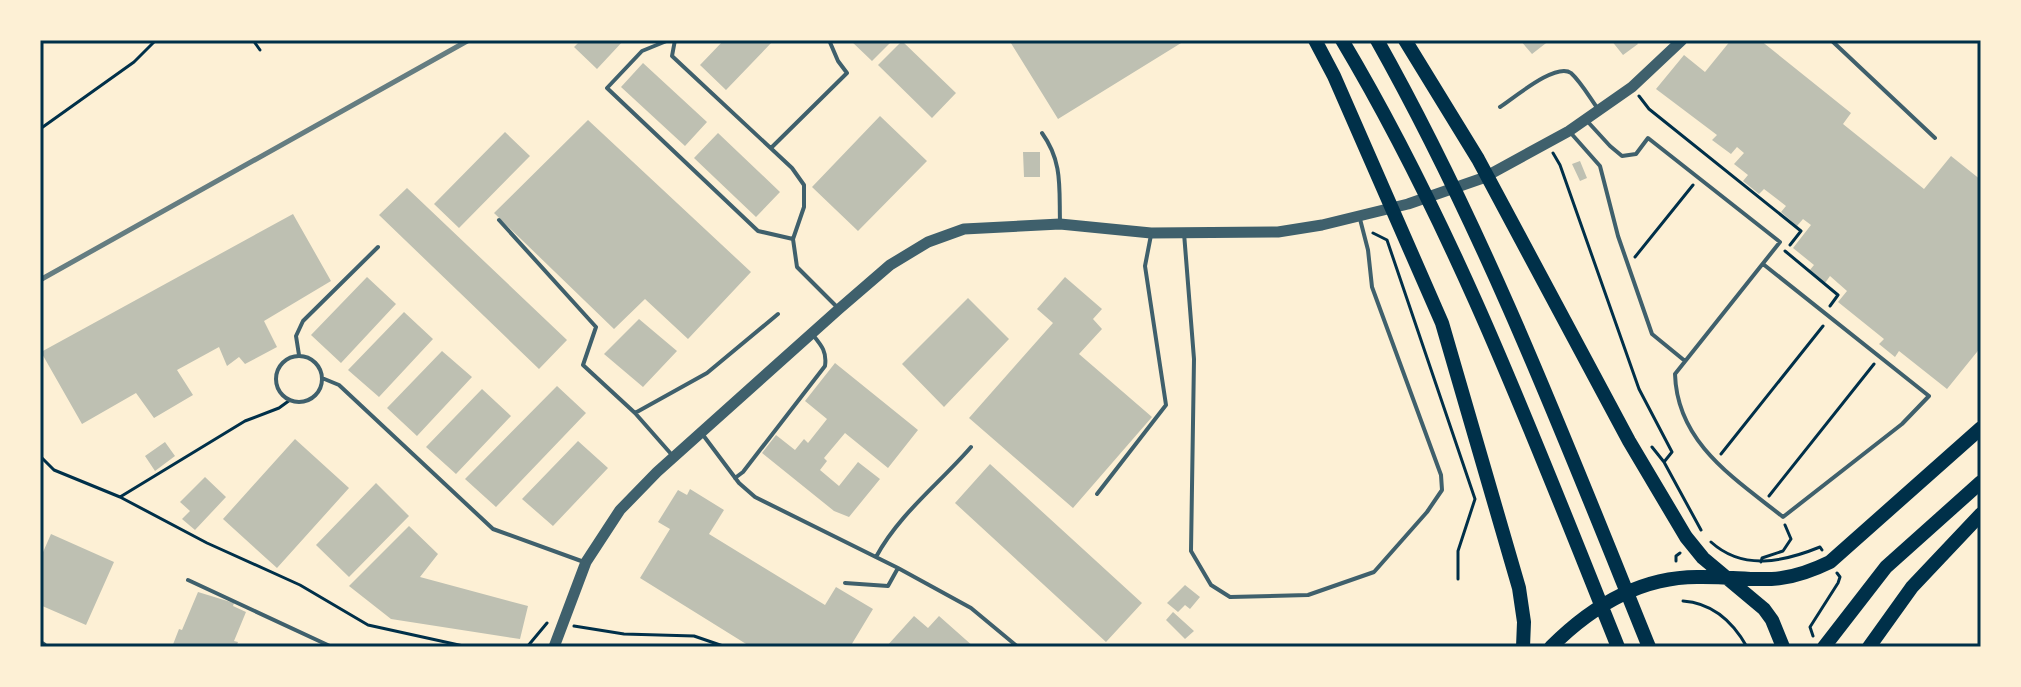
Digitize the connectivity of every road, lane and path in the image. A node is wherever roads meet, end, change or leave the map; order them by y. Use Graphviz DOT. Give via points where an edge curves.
graph roads {
  1 [pos="156,40"];
  2 [pos="253,40"];
  3 [pos="669,40"];
  4 [pos="675,40"];
  5 [pos="829,40"];
  6 [pos="1315,40"];
  7 [pos="1342,40"];
  8 [pos="1377,40"];
  9 [pos="1405,40"];
  10 [pos="1682,40"];
  11 [pos="1831,40"];
  12 [pos="260,50"];
  13 [pos="1500,107"];
  14 [pos="1599,111"];
  15 [pos="1587,120"];
  16 [pos="40,129"];
  17 [pos="1569,131"];
  18 [pos="1042,133"];
  19 [pos="1935,138"];
  20 [pos="1547,143"];
  21 [pos="771,148"];
  22 [pos="1716,162"];
  23 [pos="1698,178"];
  24 [pos="499,220"];
  25 [pos="1361,222"];
  26 [pos="1060,224"];
  27 [pos="1151,233"];
  28 [pos="1184,233"];
  29 [pos="793,239"];
  30 [pos="378,247"];
  31 [pos="1763,264"];
  32 [pos="1627,266"];
  33 [pos="839,309"];
  34 [pos="778,314"];
  35 [pos="1830,317"];
  36 [pos="811,334"];
  37 [pos="299,356"];
  38 [pos="1880,357"];
  39 [pos="1685,361"];
  40 [pos="322,378"];
  41 [pos="290,400"];
  42 [pos="635,413"];
  43 [pos="1981,428"];
  44 [pos="702,433"];
  45 [pos="971,447"];
  46 [pos="40,456"];
  47 [pos="674,457"];
  48 [pos="1664,462"];
  49 [pos="1714,463"];
  50 [pos="735,478"];
  51 [pos="1981,482"];
  52 [pos="1097,494"];
  53 [pos="120,497"];
  54 [pos="1764,502"];
  55 [pos="1981,514"];
  56 [pos="1783,517"];
  57 [pos="1704,536"];
  58 [pos="1820,547"];
  59 [pos="1680,553"];
  60 [pos="876,557"];
  61 [pos="1676,561"];
  62 [pos="586,562"];
  63 [pos="1761,562"];
  64 [pos="898,568"];
  65 [pos="1838,575"];
  66 [pos="1725,578"];
  67 [pos="1458,579"];
  68 [pos="188,580"];
  69 [pos="845,583"];
  70 [pos="1683,601"];
  71 [pos="562,624"];
  72 [pos="1820,644"];
  73 [pos="332,647"];
  74 [pos="468,647"];
  75 [pos="527,647"];
  76 [pos="554,647"];
  77 [pos="726,647"];
  78 [pos="1018,647"];
  79 [pos="1523,647"];
  80 [pos="1551,647"];
  81 [pos="1618,647"];
  82 [pos="1649,647"];
  83 [pos="1747,647"];
  84 [pos="1783,647"];
  85 [pos="1869,647"];
  1 -- 16 [label="path" via="134,62"];
  2 -- 12 [label="path"];
  3 -- 29 [label="lane" via="642,51 607,88 758,231"];
  4 -- 21 [label="lane" via="672,56"];
  5 -- 21 [label="lane" via="847,73"];
  6 -- 79 [label="highway" via="1442,323 1519,588"];
  7 -- 81 [label="highway" via="1435,212"];
  8 -- 82 [label="highway" via="1462,202"];
  9 -- 66 [label="highway" via="1494,187 1686,537"];
  10 -- 14 [label="street"];
  11 -- 19 [label="lane"];
  13 -- 14 [label="lane" via="1562,70 1570,72"];
  14 -- 15 [label="street"];
  15 -- 17 [label="street"];
  15 -- 23 [label="lane" via="1618,154 1632,156 1648,138"];
  17 -- 20 [label="street"];
  17 -- 32 [label="lane" via="1600,166"];
  18 -- 26 [label="lane" via="1058,162"];
  20 -- 25 [label="street" via="1483,178"];
  20 -- 48 [label="path" via="1560,165 1639,389 1672,452"];
  21 -- 29 [label="lane" via="804,185 804,207"];
  22 -- 23 [label="path"];
  23 -- 31 [label="lane" via="1780,242"];
  23 -- 32 [label="path"];
  24 -- 42 [label="lane" via="596,327 583,365"];
  25 -- 28 [label="street" via="1278,232"];
  25 -- 28 [label="lane" via="1372,287 1442,490 1374,572 1308,595 1230,597 1211,585 1191,551 1194,359"];
  25 -- 67 [label="path" via="1387,240 1475,499 1458,551"];
  26 -- 27 [label="street"];
  26 -- 33 [label="street" via="964,229 928,242 890,265"];
  27 -- 28 [label="street"];
  27 -- 52 [label="lane" via="1145,266 1166,405"];
  29 -- 33 [label="lane" via="797,267"];
  30 -- 37 [label="lane" via="303,321 296,336"];
  31 -- 35 [label="lane"];
  31 -- 39 [label="lane"];
  32 -- 39 [label="lane" via="1652,334"];
  33 -- 36 [label="street"];
  34 -- 42 [label="lane" via="707,373"];
  35 -- 38 [label="lane"];
  35 -- 49 [label="path"];
  36 -- 44 [label="street"];
  36 -- 50 [label="lane" via="823,346 825,366"];
  37 -- 40 [label="lane" via="317,365"];
  37 -- 41 [label="lane" via="285,362 277,374 279,389"];
  38 -- 54 [label="path"];
  38 -- 56 [label="lane" via="1929,396 1902,424"];
  39 -- 49 [label="lane" via="1675,374 1682,413"];
  40 -- 41 [label="lane" via="312,398"];
  40 -- 62 [label="lane" via="339,385 493,529"];
  41 -- 53 [label="path" via="245,421"];
  42 -- 47 [label="lane"];
  43 -- 66 [label="highway" via="1830,562 1783,580"];
  44 -- 47 [label="street"];
  44 -- 50 [label="lane"];
  45 -- 60 [label="lane" via="917,503"];
  46 -- 53 [label="path" via="54,470"];
  47 -- 62 [label="street" via="620,510"];
  49 -- 54 [label="lane"];
  50 -- 60 [label="lane" via="755,497"];
  51 -- 72 [label="highway" via="1886,567"];
  53 -- 74 [label="path" via="300,585 368,625"];
  54 -- 56 [label="lane"];
  55 -- 85 [label="highway" via="1912,587"];
  56 -- 63 [label="path" via="1791,539 1783,551"];
  57 -- 63 [label="path" via="1730,555"];
  58 -- 63 [label="path" via="1791,559"];
  59 -- 61 [label="path"];
  60 -- 64 [label="lane"];
  62 -- 71 [label="street"];
  64 -- 69 [label="lane" via="888,586"];
  64 -- 78 [label="lane" via="971,608"];
  65 -- 72 [label="path" via="1810,627"];
  66 -- 80 [label="highway" via="1679,578 1629,591 1586,614"];
  66 -- 84 [label="highway" via="1764,609"];
  68 -- 73 [label="lane"];
  70 -- 83 [label="path" via="1714,611"];
  71 -- 75 [label="path" via="547,623"];
  71 -- 76 [label="street"];
  71 -- 77 [label="path" via="624,634 694,636"];
}
